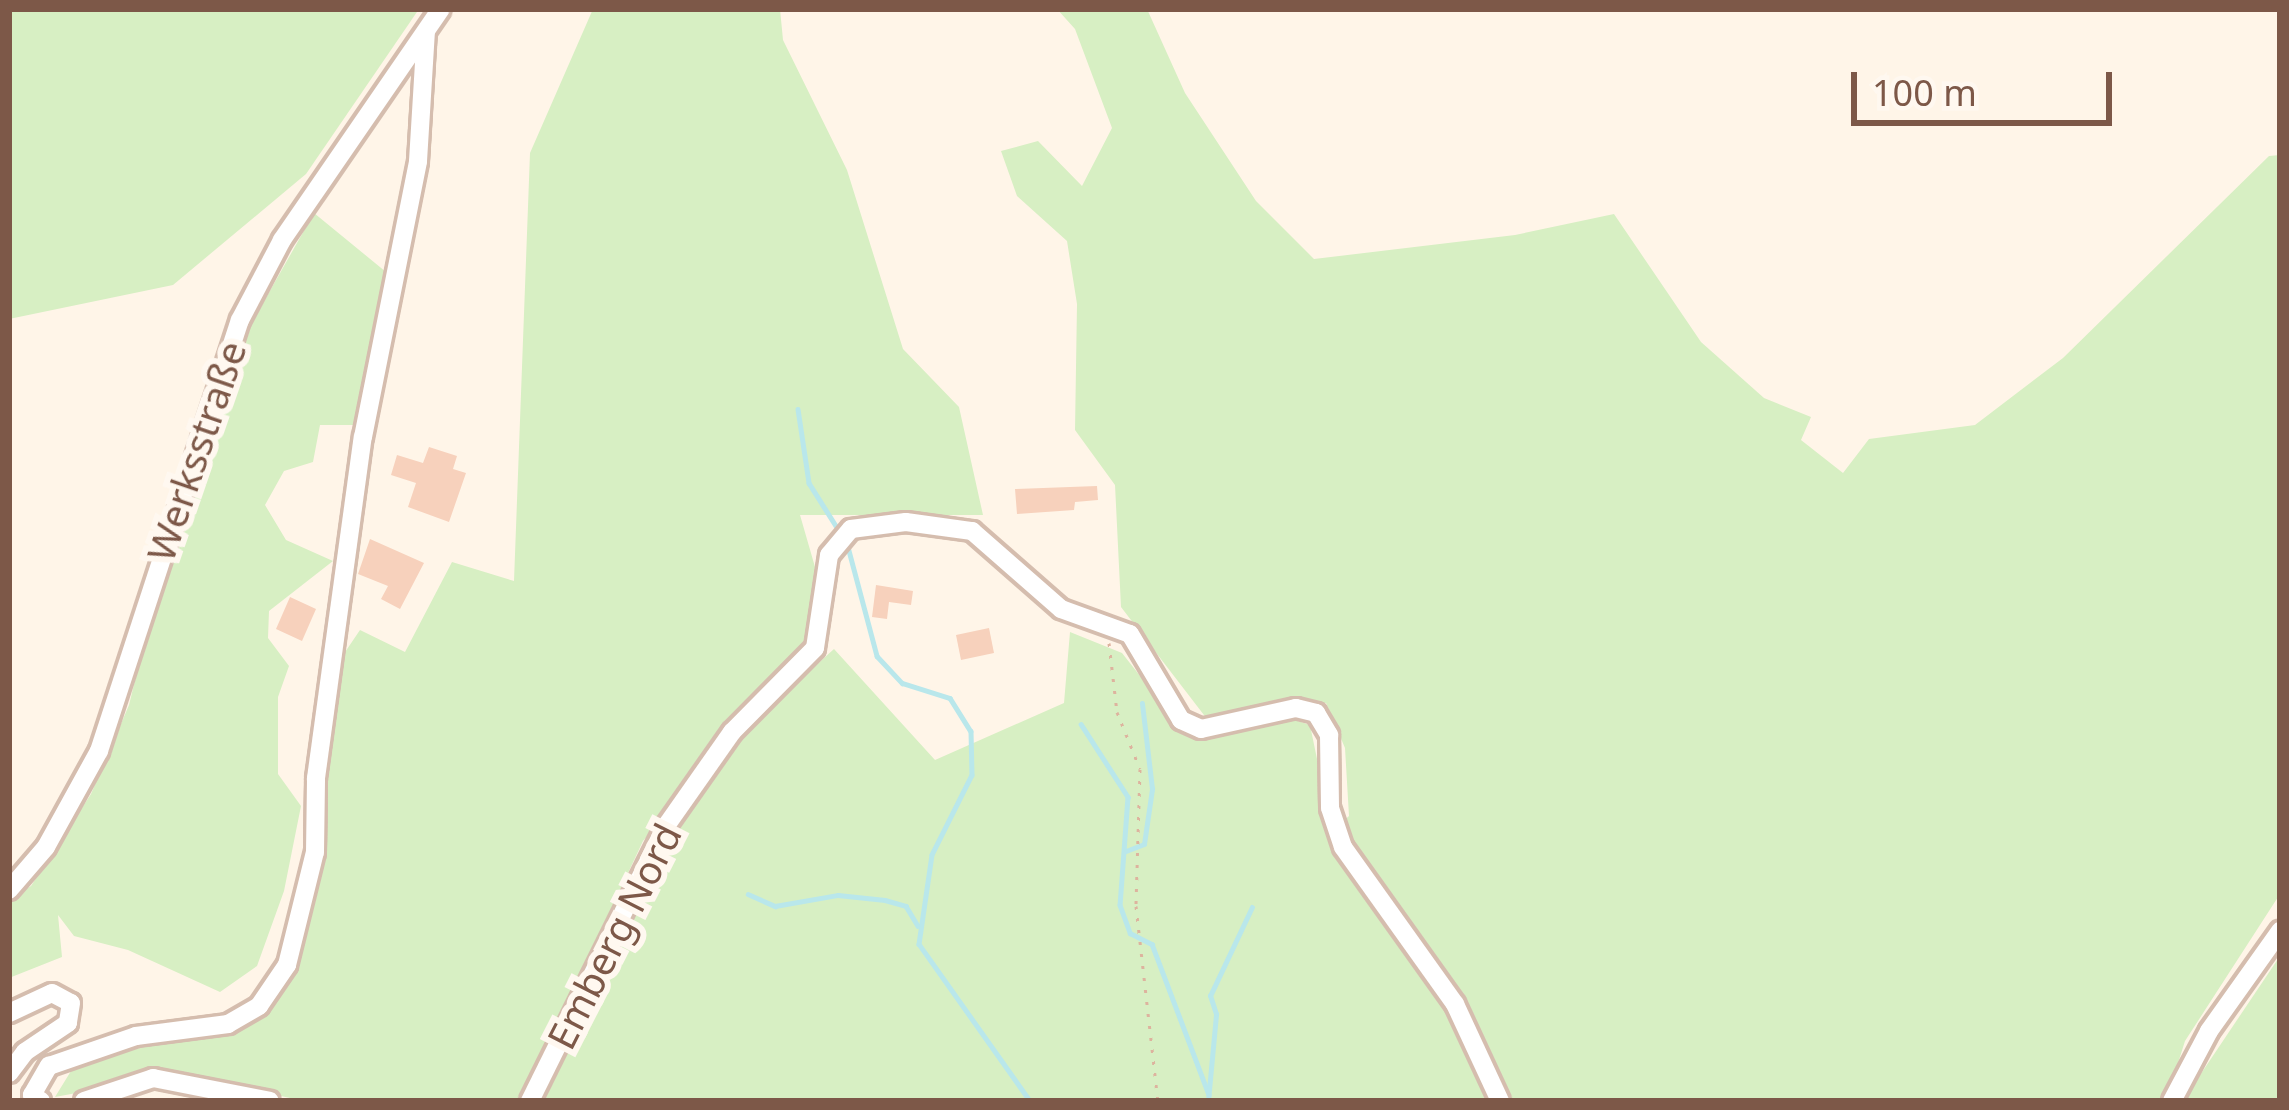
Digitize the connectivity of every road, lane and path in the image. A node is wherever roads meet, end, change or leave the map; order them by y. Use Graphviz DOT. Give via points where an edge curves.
graph roads {
  1 [pos="441,9"];
  2 [pos="426,31"];
  3 [pos="1108,622"];
  4 [pos="9,890"];
  5 [pos="2280,931"];
  6 [pos="9,1013"];
  7 [pos="9,1073"];
  8 [pos="41,1101"];
  9 [pos="84,1101"];
  10 [pos="270,1101"];
  11 [pos="530,1101"];
  12 [pos="1158,1101"];
  13 [pos="1500,1101"];
  14 [pos="2172,1101"];
  1 -- 2 [label="street"];
  2 -- 4 [label="street, Werksstraße" via="282,240 240,320 98,751 46,847"];
  2 -- 8 [label="street" via="418,161 363,437 318,757 315,852 287,965 259,1006 228,1024 136,1036 49,1066 32,1095"];
  3 -- 11 [label="street, Emberg Nord" via="1061,608 972,531 906,522 851,529 829,555 815,648 732,732 666,826"];
  3 -- 12 [label="path" via="1106,666 1140,769 1141,945"];
  3 -- 13 [label="street, Emberg Nord" via="1130,634 1181,719 1201,729 1296,708 1316,712 1329,735 1330,808 1343,847 1455,1004"];
  5 -- 14 [label="street" via="2209,1031"];
  6 -- 7 [label="street" via="52,993 71,1003 68,1023"];
  9 -- 10 [label="street" via="153,1078"];
}
